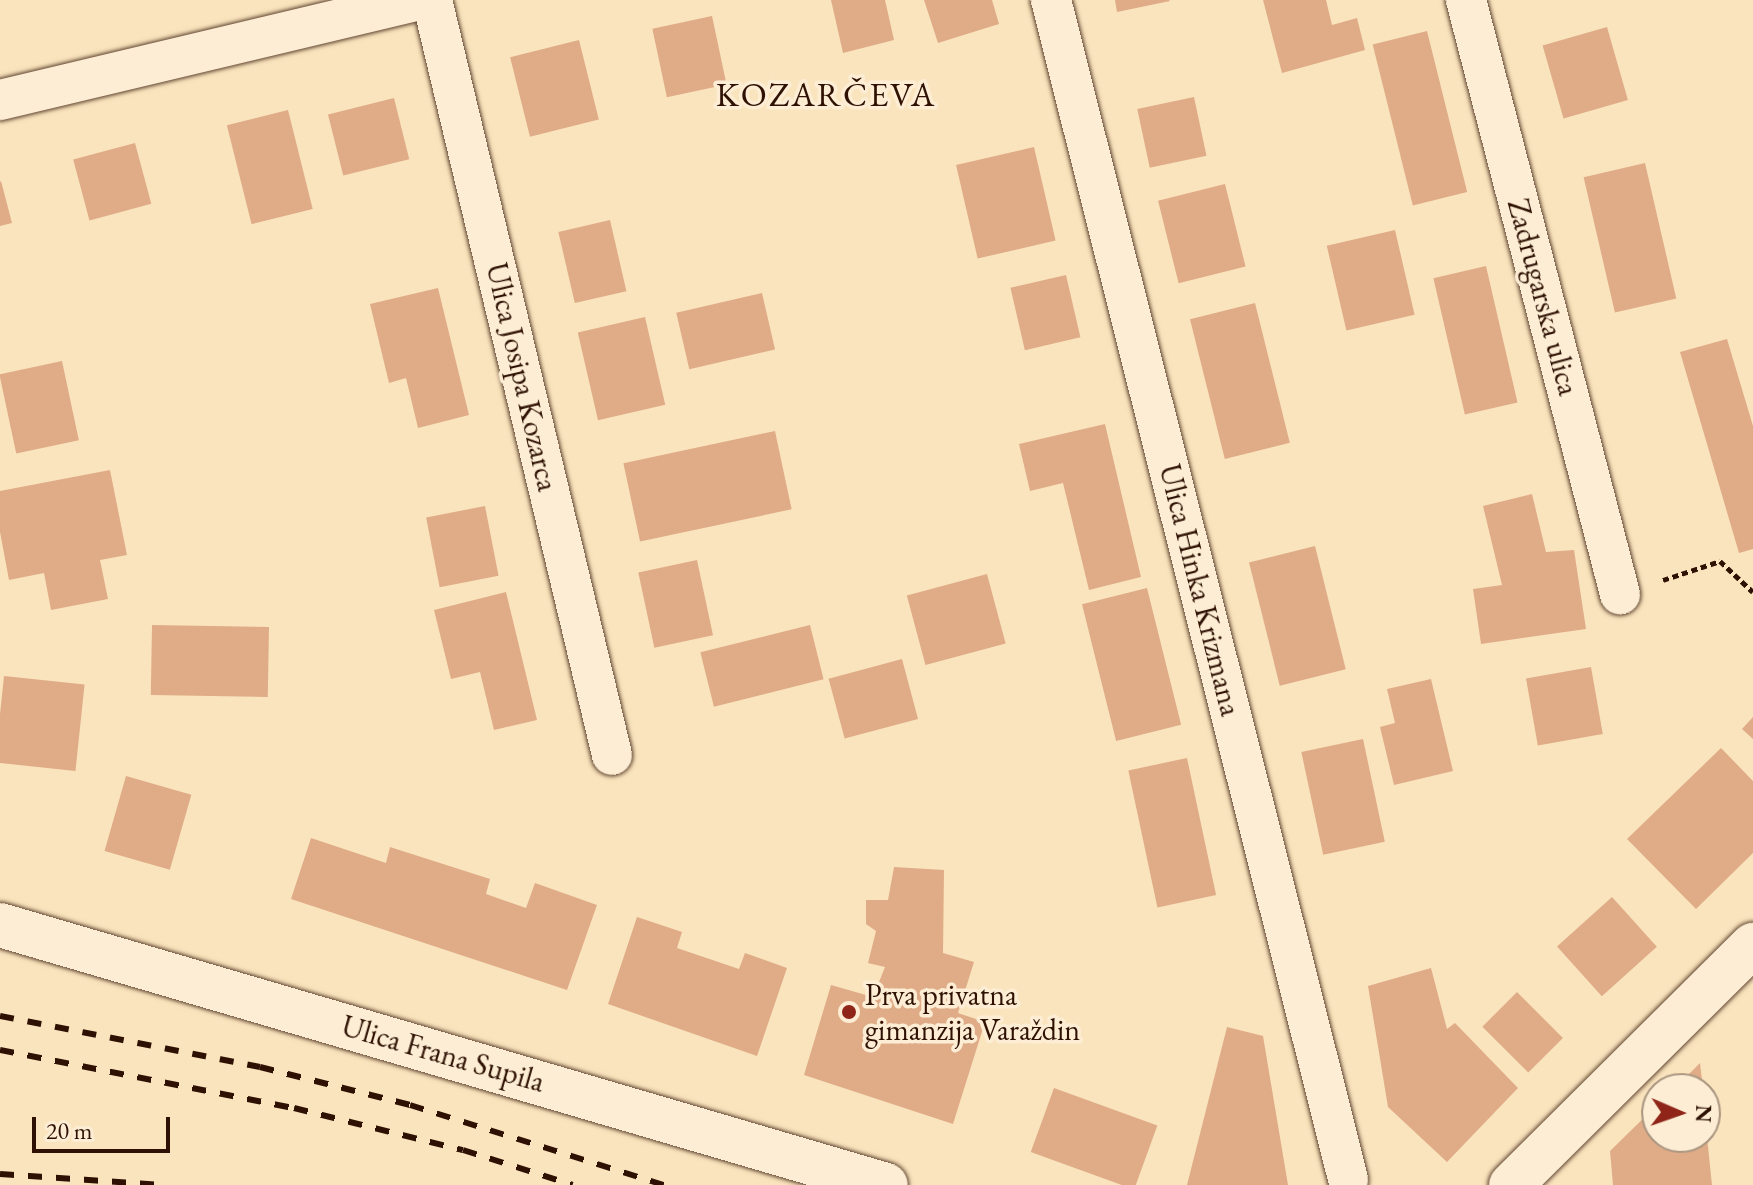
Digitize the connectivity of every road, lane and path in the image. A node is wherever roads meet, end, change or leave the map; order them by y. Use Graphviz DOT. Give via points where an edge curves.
graph roads {
  1 [pos="419,0"];
  2 [pos="432,0"];
  3 [pos="1051,0"];
  4 [pos="1466,0"];
  5 [pos="0,100"];
  6 [pos="1753,592"];
  7 [pos="1620,594"];
  8 [pos="612,755"];
  9 [pos="0,925"];
  10 [pos="1753,945"];
  11 [pos="1543,1166"];
  12 [pos="1348,1179"];
  13 [pos="886,1185"];
  14 [pos="1511,1185"];
  1 -- 5 [label="street"];
  2 -- 8 [label="street, Ulica Josipa Kozarca"];
  3 -- 12 [label="street, Ulica Hinka Krizmana"];
  4 -- 7 [label="street, Zadrugarska ulica"];
  6 -- 7 [label="path" via="1720,561"];
  9 -- 13 [label="main road, Ulica Frana Supila"];
  10 -- 11 [label="main road"];
  11 -- 14 [label="main road"];
}
